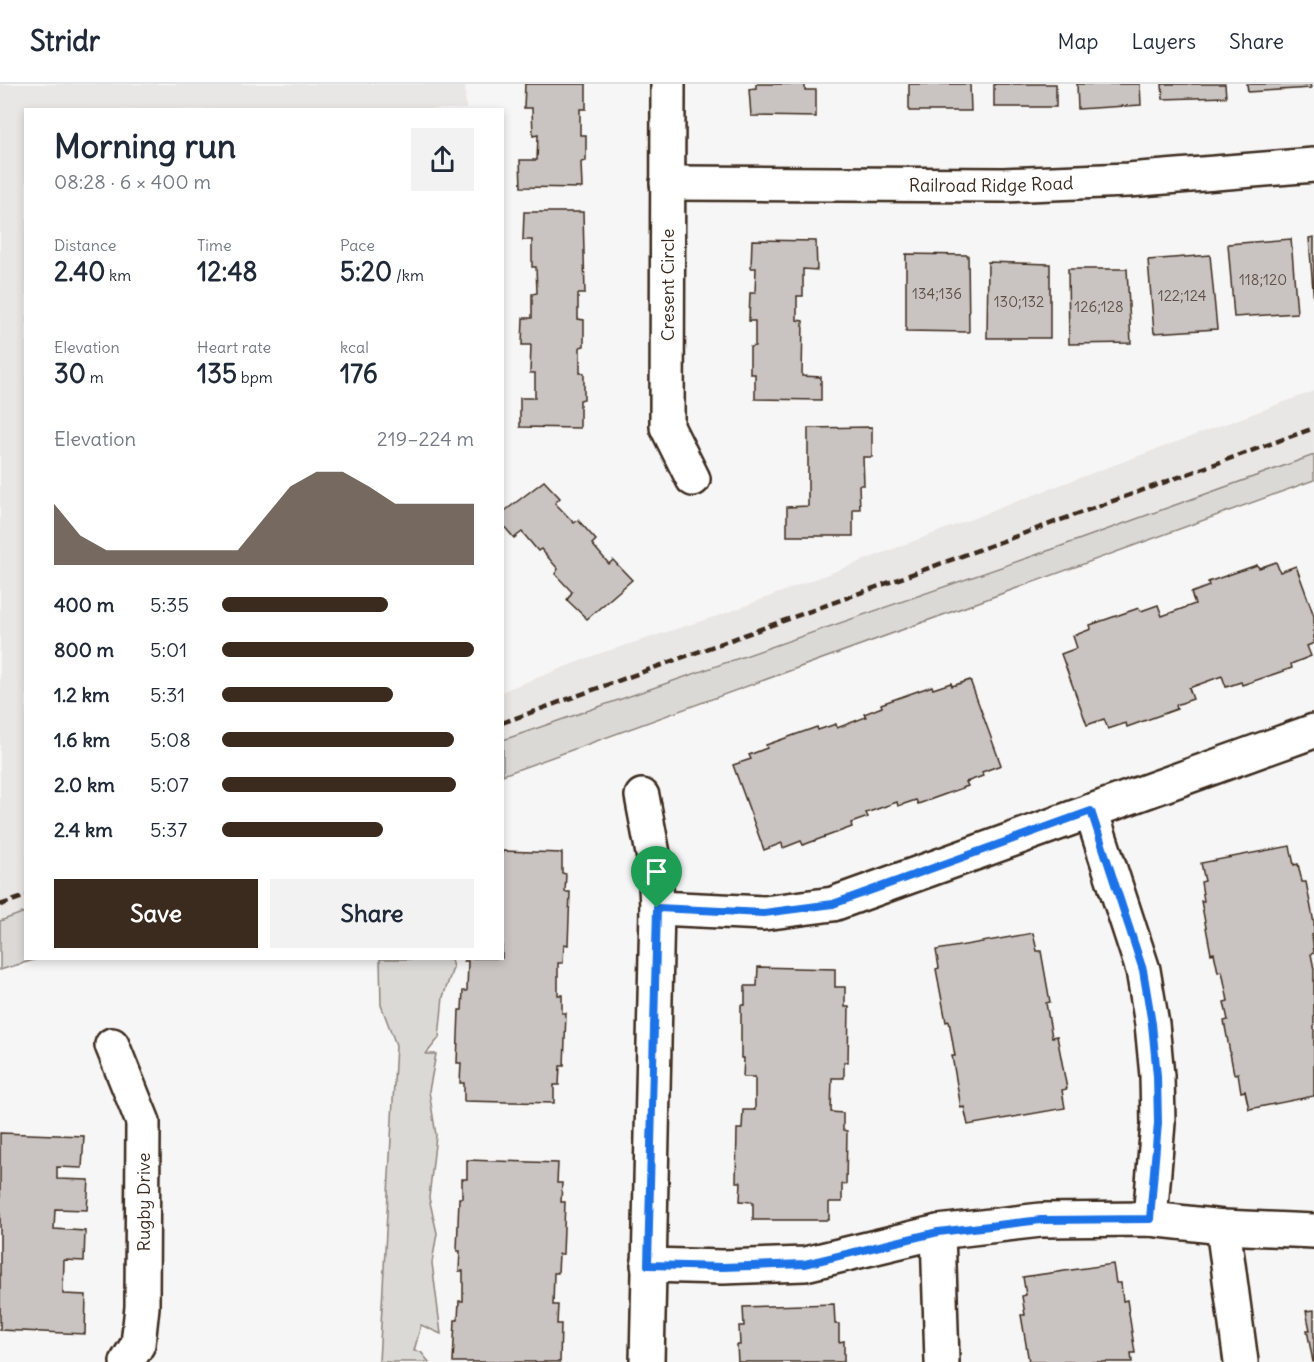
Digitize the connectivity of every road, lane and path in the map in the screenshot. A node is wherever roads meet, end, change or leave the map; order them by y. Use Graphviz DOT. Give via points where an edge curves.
graph roads {
  1 [pos="668,84"];
  2 [pos="1314,165"];
  3 [pos="668,183"];
  4 [pos="693,479"];
  5 [pos="1314,731"];
  6 [pos="642,796"];
  7 [pos="1091,811"];
  8 [pos="657,908"];
  9 [pos="112,1045"];
  10 [pos="1150,1219"];
  11 [pos="1223,1227"];
  12 [pos="1314,1230"];
  13 [pos="938,1232"];
  14 [pos="648,1265"];
  15 [pos="127,1362"];
  16 [pos="647,1362"];
  17 [pos="942,1362"];
  18 [pos="1241,1362"];
  1 -- 3 [label="street, Cresent Circle"];
  2 -- 3 [label="street, Railroad Ridge Road" via="1128,180 1014,184"];
  3 -- 4 [label="street, Cresent Circle" via="667,427"];
  5 -- 7 [label="street"];
  6 -- 8 [label="street" via="655,864"];
  7 -- 8 [label="street" via="833,904 764,913"];
  7 -- 10 [label="street" via="1143,970 1152,1024 1158,1123"];
  8 -- 14 [label="street"];
  9 -- 15 [label="street, Rugby Drive" via="143,1122 142,1306 138,1344"];
  10 -- 11 [label="street"];
  10 -- 13 [label="street" via="1041,1220"];
  11 -- 12 [label="street"];
  11 -- 18 [label="street"];
  13 -- 14 [label="street" via="805,1264"];
  13 -- 17 [label="street"];
  14 -- 16 [label="street"];
}
